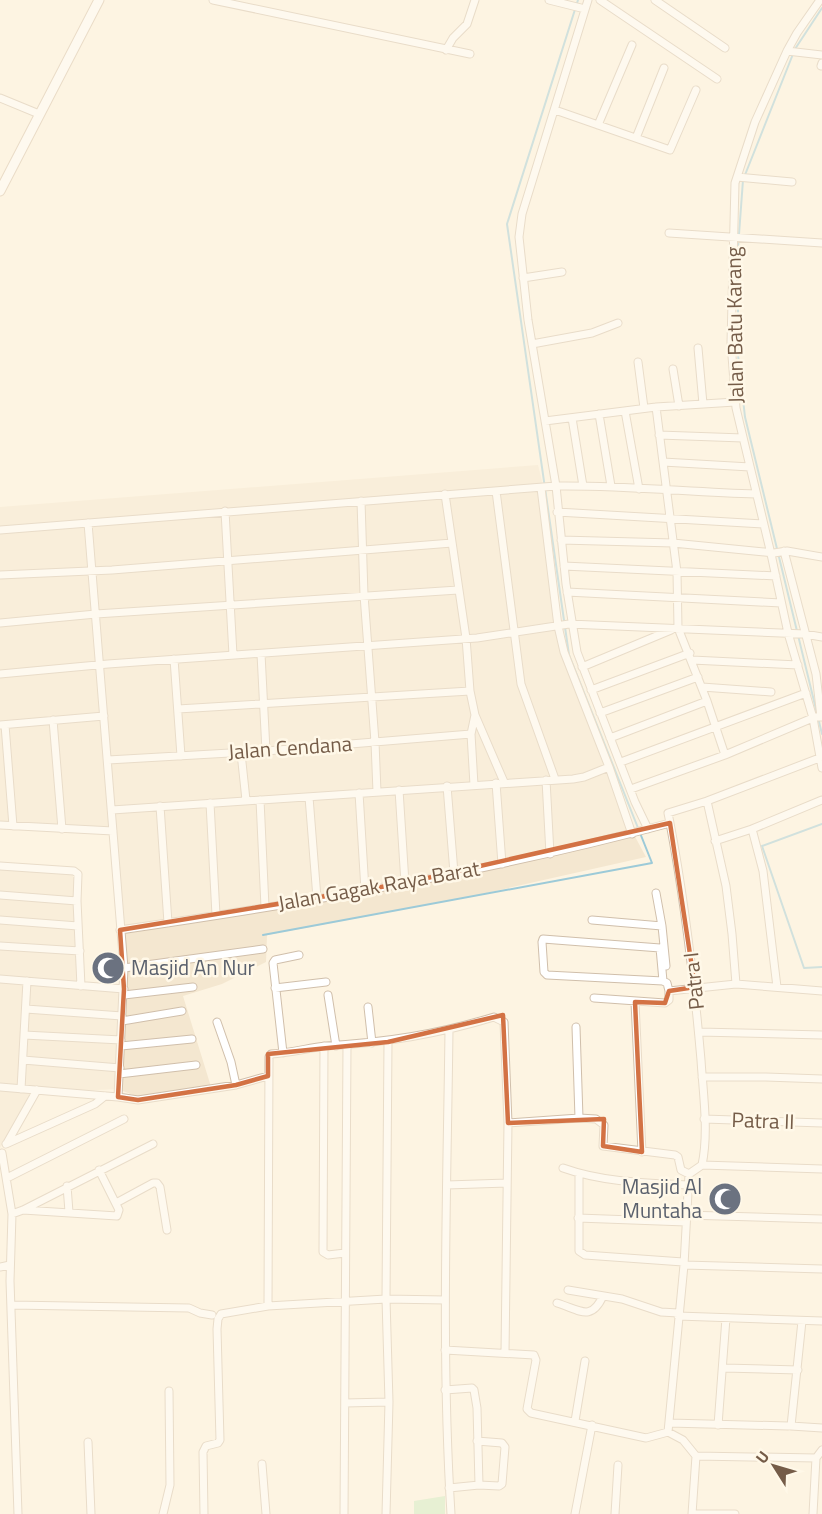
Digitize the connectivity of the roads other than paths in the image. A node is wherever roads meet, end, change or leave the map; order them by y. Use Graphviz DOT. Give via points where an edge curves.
graph roads {
  1 [pos="99,0"];
  2 [pos="213,0"];
  3 [pos="475,0"];
  4 [pos="549,0"];
  5 [pos="588,0"];
  6 [pos="600,0"];
  7 [pos="655,0"];
  8 [pos="820,0"];
  9 [pos="583,9"];
  10 [pos="632,45"];
  11 [pos="725,48"];
  12 [pos="446,50"];
  13 [pos="792,52"];
  14 [pos="470,54"];
  15 [pos="822,55"];
  16 [pos="664,68"];
  17 [pos="717,79"];
  18 [pos="696,90"];
  19 [pos="0,98"];
  20 [pos="555,110"];
  21 [pos="39,114"];
  22 [pos="598,125"];
  23 [pos="636,138"];
  24 [pos="740,178"];
  25 [pos="792,182"];
  26 [pos="0,191"];
  27 [pos="669,233"];
  28 [pos="734,238"];
  29 [pos="822,243"];
  30 [pos="562,272"];
  31 [pos="523,278"];
  32 [pos="618,323"];
  33 [pos="532,344"];
  34 [pos="698,348"];
  35 [pos="638,362"];
  36 [pos="673,369"];
  37 [pos="735,402"];
  38 [pos="703,404"];
  39 [pos="679,406"];
  40 [pos="656,407"];
  41 [pos="645,408"];
  42 [pos="625,411"];
  43 [pos="599,414"];
  44 [pos="572,418"];
  45 [pos="544,422"];
  46 [pos="659,435"];
  47 [pos="743,438"];
  48 [pos="663,462"];
  49 [pos="750,467"];
  50 [pos="583,486"];
  51 [pos="611,486"];
  52 [pos="553,487"];
  53 [pos="542,488"];
  54 [pos="639,489"];
  55 [pos="496,491"];
  56 [pos="667,491"];
  57 [pos="445,494"];
  58 [pos="756,495"];
  59 [pos="362,501"];
  60 [pos="225,511"];
  61 [pos="557,512"];
  62 [pos="669,519"];
  63 [pos="88,523"];
  64 [pos="764,524"];
  65 [pos="0,530"];
  66 [pos="561,540"];
  67 [pos="452,543"];
  68 [pos="673,543"];
  69 [pos="364,550"];
  70 [pos="778,552"];
  71 [pos="822,558"];
  72 [pos="229,560"];
  73 [pos="564,566"];
  74 [pos="92,571"];
  75 [pos="676,572"];
  76 [pos="0,575"];
  77 [pos="776,576"];
  78 [pos="458,590"];
  79 [pos="567,592"];
  80 [pos="364,595"];
  81 [pos="678,598"];
  82 [pos="781,603"];
  83 [pos="231,605"];
  84 [pos="96,615"];
  85 [pos="0,623"];
  86 [pos="565,625"];
  87 [pos="676,628"];
  88 [pos="515,632"];
  89 [pos="798,634"];
  90 [pos="822,637"];
  91 [pos="466,638"];
  92 [pos="367,645"];
  93 [pos="261,654"];
  94 [pos="232,655"];
  95 [pos="691,657"];
  96 [pos="174,659"];
  97 [pos="100,665"];
  98 [pos="798,665"];
  99 [pos="582,667"];
  100 [pos="0,674"];
  101 [pos="819,675"];
  102 [pos="699,677"];
  103 [pos="702,687"];
  104 [pos="591,690"];
  105 [pos="470,691"];
  106 [pos="771,692"];
  107 [pos="806,693"];
  108 [pos="372,696"];
  109 [pos="707,701"];
  110 [pos="264,704"];
  111 [pos="178,708"];
  112 [pos="600,713"];
  113 [pos="475,715"];
  114 [pos="104,716"];
  115 [pos="818,717"];
  116 [pos="53,720"];
  117 [pos="2,725"];
  118 [pos="716,727"];
  119 [pos="471,734"];
  120 [pos="610,738"];
  121 [pos="375,742"];
  122 [pos="266,751"];
  123 [pos="241,753"];
  124 [pos="725,755"];
  125 [pos="181,756"];
  126 [pos="821,758"];
  127 [pos="108,760"];
  128 [pos="621,762"];
  129 [pos="609,766"];
  130 [pos="822,768"];
  131 [pos="555,779"];
  132 [pos="546,780"];
  133 [pos="500,783"];
  134 [pos="474,784"];
  135 [pos="447,786"];
  136 [pos="631,789"];
  137 [pos="399,790"];
  138 [pos="377,792"];
  139 [pos="359,793"];
  140 [pos="309,796"];
  141 [pos="246,800"];
  142 [pos="260,800"];
  143 [pos="822,800"];
  144 [pos="707,801"];
  145 [pos="210,803"];
  146 [pos="160,806"];
  147 [pos="112,810"];
  148 [pos="670,824"];
  149 [pos="0,825"];
  150 [pos="13,826"];
  151 [pos="62,828"];
  152 [pos="752,829"];
  153 [pos="647,830"];
  154 [pos="113,831"];
  155 [pos="634,833"];
  156 [pos="715,841"];
  157 [pos="550,854"];
  158 [pos="501,864"];
  159 [pos="0,866"];
  160 [pos="453,873"];
  161 [pos="405,883"];
  162 [pos="365,890"];
  163 [pos="656,892"];
  164 [pos="0,895"];
  165 [pos="317,898"];
  166 [pos="77,901"];
  167 [pos="265,907"];
  168 [pos="216,915"];
  169 [pos="0,920"];
  170 [pos="592,920"];
  171 [pos="168,923"];
  172 [pos="78,926"];
  173 [pos="662,926"];
  174 [pos="120,930"];
  175 [pos="0,946"];
  176 [pos="263,949"];
  177 [pos="80,951"];
  178 [pos="299,955"];
  179 [pos="124,968"];
  180 [pos="0,979"];
  181 [pos="27,981"];
  182 [pos="326,982"];
  183 [pos="736,984"];
  184 [pos="666,985"];
  185 [pos="81,986"];
  186 [pos="193,987"];
  187 [pos="695,987"];
  188 [pos="777,987"];
  189 [pos="275,988"];
  190 [pos="822,991"];
  191 [pos="124,992"];
  192 [pos="328,995"];
  193 [pos="594,998"];
  194 [pos="635,1002"];
  195 [pos="368,1007"];
  196 [pos="26,1009"];
  197 [pos="182,1011"];
  198 [pos="122,1019"];
  199 [pos="217,1023"];
  200 [pos="576,1028"];
  201 [pos="449,1031"];
  202 [pos="699,1032"];
  203 [pos="24,1035"];
  204 [pos="822,1035"];
  205 [pos="192,1039"];
  206 [pos="388,1042"];
  207 [pos="121,1043"];
  208 [pos="372,1043"];
  209 [pos="324,1046"];
  210 [pos="336,1046"];
  211 [pos="347,1046"];
  212 [pos="284,1053"];
  213 [pos="23,1060"];
  214 [pos="196,1065"];
  215 [pos="119,1071"];
  216 [pos="268,1076"];
  217 [pos="702,1077"];
  218 [pos="822,1079"];
  219 [pos="236,1085"];
  220 [pos="1,1089"];
  221 [pos="21,1089"];
  222 [pos="37,1090"];
  223 [pos="105,1096"];
  224 [pos="118,1097"];
  225 [pos="579,1118"];
  226 [pos="124,1119"];
  227 [pos="704,1119"];
  228 [pos="508,1123"];
  229 [pos="822,1123"];
  230 [pos="6,1144"];
  231 [pos="153,1144"];
  232 [pos="642,1152"];
  233 [pos="1,1155"];
  234 [pos="702,1165"];
  235 [pos="563,1168"];
  236 [pos="822,1169"];
  237 [pos="99,1170"];
  238 [pos="579,1174"];
  239 [pos="688,1174"];
  240 [pos="7,1178"];
  241 [pos="507,1183"];
  242 [pos="447,1185"];
  243 [pos="687,1185"];
  244 [pos="67,1186"];
  245 [pos="116,1203"];
  246 [pos="23,1210"];
  247 [pos="69,1212"];
  248 [pos="12,1214"];
  249 [pos="578,1218"];
  250 [pos="686,1218"];
  251 [pos="822,1219"];
  252 [pos="167,1230"];
  253 [pos="345,1254"];
  254 [pos="683,1263"];
  255 [pos="10,1265"];
  256 [pos="0,1267"];
  257 [pos="822,1269"];
  258 [pos="10,1284"];
  259 [pos="0,1288"];
  260 [pos="568,1290"];
  261 [pos="603,1296"];
  262 [pos="386,1299"];
  263 [pos="445,1300"];
  264 [pos="345,1302"];
  265 [pos="557,1303"];
  266 [pos="11,1305"];
  267 [pos="268,1306"];
  268 [pos="212,1315"];
  269 [pos="678,1315"];
  270 [pos="726,1318"];
  271 [pos="802,1321"];
  272 [pos="822,1321"];
  273 [pos="445,1350"];
  274 [pos="505,1353"];
  275 [pos="585,1361"];
  276 [pos="724,1368"];
  277 [pos="798,1370"];
  278 [pos="446,1390"];
  279 [pos="170,1391"];
  280 [pos="389,1402"];
  281 [pos="345,1403"];
  282 [pos="575,1421"];
  283 [pos="669,1424"];
  284 [pos="592,1425"];
  285 [pos="718,1425"];
  286 [pos="788,1426"];
  287 [pos="822,1428"];
  288 [pos="668,1432"];
  289 [pos="477,1441"];
  290 [pos="88,1442"];
  291 [pos="822,1450"];
  292 [pos="696,1456"];
  293 [pos="816,1458"];
  294 [pos="262,1464"];
  295 [pos="618,1465"];
  296 [pos="479,1485"];
  297 [pos="449,1488"];
  298 [pos="18,1514"];
  299 [pos="91,1514"];
  300 [pos="163,1514"];
  301 [pos="204,1514"];
  302 [pos="266,1514"];
  303 [pos="344,1514"];
  304 [pos="386,1514"];
  305 [pos="451,1514"];
  306 [pos="575,1514"];
  307 [pos="615,1514"];
  308 [pos="692,1514"];
  309 [pos="735,1514"];
  310 [pos="813,1514"];
  1 -- 21 [label="street"];
  2 -- 12 [label="street"];
  3 -- 12 [label="street" via="464,29"];
  4 -- 9 [label="street"];
  5 -- 9 [label="street"];
  6 -- 17 [label="street"];
  7 -- 11 [label="street"];
  8 -- 13 [label="street, Jalan Batu Karang" via="797,33"];
  9 -- 20 [label="street"];
  10 -- 22 [label="street"];
  12 -- 14 [label="street"];
  13 -- 15 [label="street"];
  13 -- 24 [label="street, Jalan Batu Karang" via="755,122"];
  16 -- 23 [label="street"];
  18 -- 23 [label="street" via="670,150"];
  19 -- 21 [label="street"];
  20 -- 22 [label="street"];
  20 -- 31 [label="street" via="522,214 519,237"];
  21 -- 26 [label="street"];
  22 -- 23 [label="street"];
  24 -- 25 [label="street"];
  24 -- 28 [label="street, Jalan Batu Karang" via="735,183"];
  27 -- 28 [label="street"];
  28 -- 29 [label="street"];
  28 -- 37 [label="street, Jalan Batu Karang" via="731,343"];
  30 -- 31 [label="street"];
  31 -- 33 [label="street"];
  32 -- 33 [label="street" via="592,333"];
  33 -- 45 [label="street"];
  34 -- 38 [label="street"];
  35 -- 41 [label="street"];
  36 -- 39 [label="street"];
  37 -- 38 [label="street"];
  37 -- 47 [label="street, Jalan Batu Karang"];
  38 -- 39 [label="street"];
  39 -- 40 [label="street"];
  40 -- 41 [label="street"];
  40 -- 46 [label="street"];
  41 -- 42 [label="street"];
  42 -- 43 [label="street"];
  42 -- 54 [label="street"];
  43 -- 44 [label="street"];
  43 -- 51 [label="street"];
  44 -- 45 [label="street"];
  44 -- 50 [label="street"];
  45 -- 52 [label="street"];
  46 -- 47 [label="street"];
  46 -- 48 [label="street"];
  47 -- 49 [label="street, Jalan Batu Karang"];
  48 -- 49 [label="street"];
  48 -- 56 [label="street"];
  49 -- 58 [label="street, Jalan Batu Karang"];
  50 -- 51 [label="street"];
  50 -- 52 [label="street"];
  51 -- 54 [label="street"];
  52 -- 53 [label="street"];
  52 -- 61 [label="street"];
  53 -- 55 [label="street"];
  53 -- 86 [label="street"];
  54 -- 56 [label="street"];
  55 -- 57 [label="street"];
  55 -- 88 [label="street"];
  56 -- 58 [label="street"];
  56 -- 62 [label="street"];
  57 -- 59 [label="street"];
  57 -- 67 [label="street"];
  58 -- 64 [label="street, Jalan Batu Karang"];
  59 -- 60 [label="street"];
  59 -- 69 [label="street"];
  60 -- 63 [label="street"];
  60 -- 72 [label="street"];
  61 -- 62 [label="street"];
  61 -- 66 [label="street"];
  62 -- 64 [label="street"];
  62 -- 68 [label="street"];
  63 -- 65 [label="street"];
  63 -- 74 [label="street"];
  64 -- 70 [label="street, Jalan Batu Karang"];
  66 -- 68 [label="street"];
  66 -- 73 [label="street"];
  67 -- 69 [label="street"];
  67 -- 78 [label="street"];
  68 -- 70 [label="street"];
  68 -- 75 [label="street"];
  69 -- 72 [label="street"];
  69 -- 80 [label="street"];
  70 -- 71 [label="street"];
  70 -- 77 [label="street, Jalan Batu Karang"];
  70 -- 89 [label="street"];
  72 -- 74 [label="street"];
  72 -- 83 [label="street"];
  73 -- 75 [label="street"];
  73 -- 79 [label="street"];
  74 -- 76 [label="street"];
  74 -- 84 [label="street"];
  75 -- 77 [label="street"];
  75 -- 81 [label="street"];
  77 -- 82 [label="street, Jalan Batu Karang"];
  78 -- 80 [label="street"];
  78 -- 91 [label="street"];
  79 -- 81 [label="street"];
  79 -- 86 [label="street"];
  80 -- 83 [label="street"];
  80 -- 92 [label="street"];
  81 -- 82 [label="street"];
  81 -- 87 [label="street"];
  82 -- 89 [label="street, Jalan Batu Karang"];
  83 -- 84 [label="street"];
  83 -- 94 [label="street"];
  84 -- 85 [label="street"];
  84 -- 97 [label="street"];
  86 -- 87 [label="street"];
  86 -- 88 [label="street"];
  86 -- 99 [label="street"];
  86 -- 129 [label="street" via="564,652"];
  87 -- 89 [label="street"];
  87 -- 95 [label="street"];
  87 -- 99 [label="street"];
  88 -- 91 [label="street"];
  88 -- 131 [label="street" via="521,684"];
  89 -- 90 [label="street"];
  89 -- 98 [label="street, Jalan Batu Karang"];
  89 -- 101 [label="street"];
  91 -- 92 [label="street"];
  91 -- 105 [label="street"];
  92 -- 93 [label="street"];
  92 -- 108 [label="street"];
  93 -- 94 [label="street"];
  93 -- 110 [label="street"];
  94 -- 96 [label="street"];
  95 -- 98 [label="street"];
  95 -- 102 [label="street"];
  95 -- 104 [label="street"];
  96 -- 97 [label="street"];
  96 -- 111 [label="street"];
  97 -- 100 [label="street"];
  97 -- 114 [label="street"];
  98 -- 107 [label="street, Jalan Batu Karang"];
  99 -- 104 [label="street"];
  101 -- 115 [label="street"];
  102 -- 103 [label="street"];
  102 -- 112 [label="street"];
  103 -- 106 [label="street"];
  103 -- 109 [label="street"];
  104 -- 112 [label="street"];
  105 -- 108 [label="street"];
  105 -- 113 [label="street"];
  107 -- 115 [label="street, Jalan Batu Karang"];
  107 -- 118 [label="street"];
  108 -- 110 [label="street"];
  108 -- 121 [label="street"];
  109 -- 118 [label="street"];
  109 -- 120 [label="street"];
  110 -- 111 [label="street"];
  110 -- 122 [label="street"];
  111 -- 125 [label="street"];
  112 -- 120 [label="street"];
  113 -- 119 [label="street"];
  113 -- 133 [label="street"];
  114 -- 116 [label="street"];
  114 -- 127 [label="street"];
  115 -- 124 [label="street"];
  115 -- 126 [label="street, Jalan Batu Karang"];
  116 -- 117 [label="street"];
  116 -- 151 [label="street"];
  117 -- 150 [label="street"];
  118 -- 124 [label="street"];
  118 -- 128 [label="street"];
  119 -- 121 [label="street, Jalan Cendana"];
  119 -- 134 [label="street"];
  120 -- 128 [label="street"];
  121 -- 122 [label="street, Jalan Cendana"];
  121 -- 138 [label="street"];
  122 -- 123 [label="street, Jalan Cendana"];
  123 -- 125 [label="street, Jalan Cendana"];
  123 -- 141 [label="street"];
  124 -- 136 [label="street"];
  125 -- 127 [label="street, Jalan Cendana"];
  126 -- 130 [label="street, Jalan Batu Karang"];
  126 -- 144 [label="street"];
  127 -- 147 [label="street"];
  128 -- 136 [label="street"];
  129 -- 131 [label="street" via="584,777"];
  129 -- 155 [label="street"];
  131 -- 132 [label="street"];
  132 -- 133 [label="street"];
  132 -- 157 [label="street"];
  133 -- 134 [label="street"];
  133 -- 158 [label="street"];
  134 -- 135 [label="street"];
  135 -- 137 [label="street"];
  135 -- 160 [label="street"];
  136 -- 153 [label="street"];
  137 -- 138 [label="street"];
  137 -- 161 [label="street"];
  138 -- 139 [label="street"];
  139 -- 140 [label="street"];
  139 -- 162 [label="street"];
  140 -- 142 [label="street"];
  140 -- 165 [label="street"];
  141 -- 142 [label="street"];
  141 -- 145 [label="street"];
  142 -- 167 [label="street"];
  143 -- 152 [label="street"];
  144 -- 148 [label="street" via="668,813"];
  144 -- 156 [label="street"];
  145 -- 146 [label="street"];
  145 -- 168 [label="street"];
  146 -- 147 [label="street"];
  146 -- 171 [label="street"];
  147 -- 154 [label="street"];
  148 -- 153 [label="street"];
  148 -- 187 [label="street, Patra I"];
  149 -- 150 [label="street"];
  150 -- 151 [label="street"];
  151 -- 154 [label="street"];
  152 -- 156 [label="street"];
  152 -- 188 [label="street" via="763,871"];
  153 -- 155 [label="street, Jalan Gagak Raya Barat"];
  154 -- 174 [label="street"];
  155 -- 157 [label="street, Jalan Gagak Raya Barat"];
  156 -- 183 [label="street" via="726,886"];
  157 -- 158 [label="street, Jalan Gagak Raya Barat"];
  158 -- 160 [label="street, Jalan Gagak Raya Barat"];
  159 -- 166 [label="street" via="74,871 78,874"];
  160 -- 161 [label="street, Jalan Gagak Raya Barat"];
  161 -- 162 [label="street, Jalan Gagak Raya Barat"];
  162 -- 165 [label="street, Jalan Gagak Raya Barat"];
  163 -- 173 [label="street"];
  164 -- 166 [label="street"];
  165 -- 167 [label="street, Jalan Gagak Raya Barat"];
  166 -- 172 [label="street"];
  167 -- 168 [label="street, Jalan Gagak Raya Barat"];
  168 -- 171 [label="street, Jalan Gagak Raya Barat"];
  169 -- 172 [label="street"];
  170 -- 173 [label="street"];
  171 -- 174 [label="street, Jalan Gagak Raya Barat"];
  172 -- 177 [label="street"];
  173 -- 184 [label="street"];
  174 -- 179 [label="street"];
  175 -- 177 [label="street"];
  176 -- 179 [label="street"];
  177 -- 185 [label="street"];
  178 -- 189 [label="street" via="273,962"];
  179 -- 191 [label="street"];
  180 -- 181 [label="street"];
  181 -- 185 [label="street"];
  181 -- 196 [label="street"];
  182 -- 189 [label="street"];
  183 -- 187 [label="street"];
  183 -- 188 [label="street"];
  184 -- 184 [label="street" via="547,975 543,939 660,948"];
  184 -- 187 [label="street"];
  184 -- 194 [label="street" via="669,1000 665,1003"];
  185 -- 191 [label="street"];
  186 -- 191 [label="street"];
  187 -- 202 [label="street, Patra I"];
  188 -- 190 [label="street"];
  189 -- 212 [label="street"];
  191 -- 198 [label="street"];
  192 -- 210 [label="street"];
  193 -- 194 [label="street"];
  194 -- 232 [label="street"];
  195 -- 208 [label="street"];
  196 -- 198 [label="street"];
  196 -- 203 [label="street"];
  197 -- 198 [label="street"];
  198 -- 207 [label="street"];
  199 -- 219 [label="street"];
  200 -- 225 [label="street"];
  201 -- 206 [label="street"];
  201 -- 228 [label="street" via="494,1017 504,1022"];
  201 -- 242 [label="street"];
  202 -- 204 [label="street"];
  202 -- 217 [label="street, Patra I"];
  203 -- 207 [label="street"];
  203 -- 213 [label="street"];
  205 -- 207 [label="street"];
  206 -- 208 [label="street"];
  206 -- 262 [label="street"];
  207 -- 215 [label="street"];
  208 -- 211 [label="street"];
  209 -- 210 [label="street"];
  209 -- 212 [label="street"];
  209 -- 253 [label="street" via="323,1252"];
  210 -- 211 [label="street"];
  211 -- 253 [label="street"];
  212 -- 216 [label="street" via="269,1057"];
  213 -- 215 [label="street"];
  213 -- 221 [label="street"];
  214 -- 215 [label="street"];
  215 -- 224 [label="street"];
  216 -- 219 [label="street"];
  216 -- 267 [label="street"];
  217 -- 218 [label="street"];
  217 -- 227 [label="street, Patra I"];
  219 -- 224 [label="street" via="138,1100"];
  220 -- 221 [label="street"];
  221 -- 222 [label="street"];
  222 -- 223 [label="street"];
  222 -- 230 [label="street"];
  223 -- 224 [label="street"];
  223 -- 230 [label="street"];
  225 -- 228 [label="street"];
  225 -- 232 [label="street" via="599,1121 603,1146"];
  226 -- 240 [label="street"];
  227 -- 229 [label="street, Patra II"];
  227 -- 234 [label="street, Patra I"];
  228 -- 241 [label="street"];
  230 -- 233 [label="street"];
  231 -- 237 [label="street"];
  232 -- 239 [label="street" via="675,1155 681,1170"];
  233 -- 240 [label="street"];
  234 -- 236 [label="street"];
  234 -- 239 [label="street"];
  235 -- 238 [label="street"];
  237 -- 244 [label="street"];
  237 -- 245 [label="street"];
  238 -- 243 [label="street"];
  238 -- 249 [label="street"];
  239 -- 243 [label="street"];
  240 -- 248 [label="street"];
  241 -- 242 [label="street"];
  241 -- 274 [label="street"];
  242 -- 263 [label="street"];
  243 -- 250 [label="street"];
  244 -- 246 [label="street"];
  244 -- 247 [label="street"];
  245 -- 247 [label="street" via="117,1216"];
  245 -- 252 [label="street" via="157,1183"];
  246 -- 247 [label="street"];
  246 -- 248 [label="street"];
  248 -- 255 [label="street"];
  249 -- 250 [label="street"];
  249 -- 254 [label="street" via="579,1251 585,1255"];
  250 -- 251 [label="street"];
  250 -- 254 [label="street"];
  253 -- 264 [label="street"];
  254 -- 257 [label="street"];
  254 -- 269 [label="street"];
  255 -- 256 [label="street"];
  255 -- 258 [label="street"];
  258 -- 259 [label="street"];
  258 -- 266 [label="street"];
  260 -- 261 [label="street"];
  261 -- 265 [label="street" via="596,1309 589,1312"];
  261 -- 269 [label="street"];
  262 -- 263 [label="street"];
  262 -- 264 [label="street"];
  262 -- 280 [label="street"];
  263 -- 273 [label="street"];
  264 -- 267 [label="street"];
  264 -- 281 [label="street"];
  266 -- 268 [label="street" via="189,1308"];
  266 -- 298 [label="street"];
  267 -- 301 [label="street" via="221,1314 218,1319 220,1440 206,1446 203,1452"];
  269 -- 270 [label="street"];
  269 -- 283 [label="street"];
  270 -- 271 [label="street"];
  270 -- 276 [label="street"];
  271 -- 272 [label="street"];
  271 -- 277 [label="street"];
  273 -- 274 [label="street"];
  273 -- 278 [label="street"];
  274 -- 282 [label="street" via="535,1357 528,1411"];
  275 -- 282 [label="street"];
  276 -- 277 [label="street"];
  276 -- 285 [label="street"];
  277 -- 287 [label="street" via="791,1426"];
  278 -- 289 [label="street" via="474,1390"];
  278 -- 297 [label="street"];
  279 -- 300 [label="street" via="170,1485"];
  280 -- 281 [label="street"];
  280 -- 304 [label="street"];
  281 -- 303 [label="street"];
  282 -- 284 [label="street"];
  283 -- 285 [label="street"];
  283 -- 288 [label="street"];
  284 -- 288 [label="street" via="646,1438"];
  284 -- 306 [label="street"];
  285 -- 286 [label="street"];
  288 -- 292 [label="street" via="683,1440"];
  289 -- 296 [label="street"];
  289 -- 296 [label="street" via="502,1443 506,1447 502,1484"];
  290 -- 299 [label="street"];
  291 -- 293 [label="street"];
  292 -- 293 [label="street"];
  292 -- 308 [label="street"];
  293 -- 310 [label="street"];
  294 -- 302 [label="street"];
  295 -- 307 [label="street"];
  296 -- 297 [label="street"];
  297 -- 305 [label="street"];
  308 -- 309 [label="street"];
}
